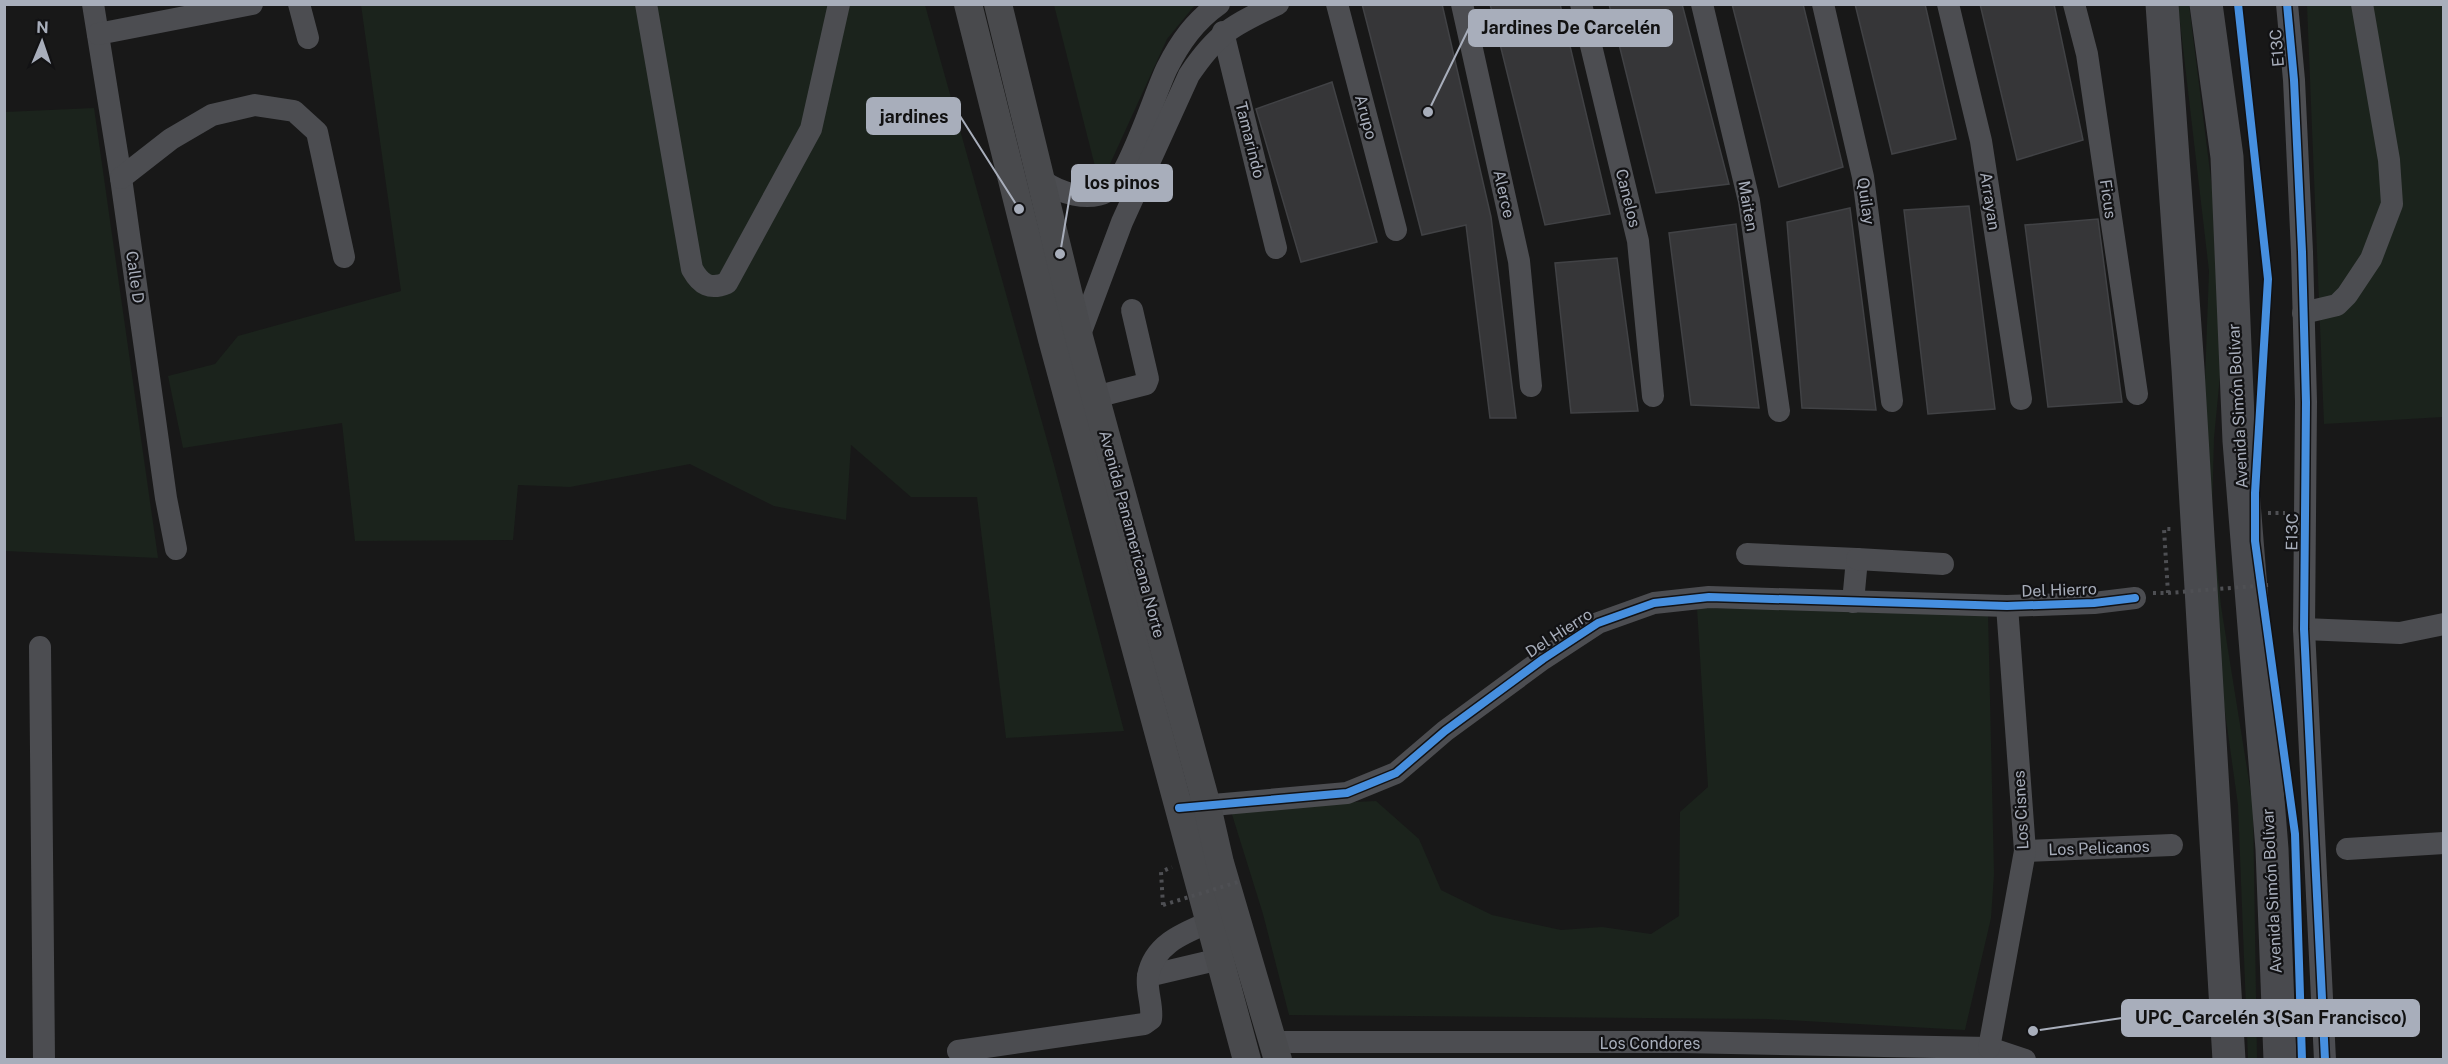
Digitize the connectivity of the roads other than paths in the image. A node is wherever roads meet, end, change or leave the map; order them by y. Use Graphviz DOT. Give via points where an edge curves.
graph roads {
  1 [pos="93,4"];
  2 [pos="252,4"];
  3 [pos="299,4"];
  4 [pos="646,4"];
  5 [pos="838,4"];
  6 [pos="968,4"];
  7 [pos="998,4"];
  8 [pos="1218,4"];
  9 [pos="1278,4"];
  10 [pos="1337,4"];
  11 [pos="1462,4"];
  12 [pos="1581,4"];
  13 [pos="1702,4"];
  14 [pos="1822,4"];
  15 [pos="1948,4"];
  16 [pos="2074,4"];
  17 [pos="2162,4"];
  18 [pos="2206,4"];
  19 [pos="2287,4"];
  20 [pos="2362,4"];
  21 [pos="1230,20"];
  22 [pos="98,34"];
  23 [pos="308,38"];
  24 [pos="121,178"];
  25 [pos="1043,181"];
  26 [pos="1396,230"];
  27 [pos="1276,248"];
  28 [pos="344,257"];
  29 [pos="1132,310"];
  30 [pos="2303,313"];
  31 [pos="1079,337"];
  32 [pos="1531,386"];
  33 [pos="2137,394"];
  34 [pos="1653,396"];
  35 [pos="1095,397"];
  36 [pos="2021,399"];
  37 [pos="1892,401"];
  38 [pos="1779,411"];
  39 [pos="176,549"];
  40 [pos="1747,554"];
  41 [pos="1857,559"];
  42 [pos="1943,564"];
  43 [pos="2141,596"];
  44 [pos="1853,602"];
  45 [pos="2007,606"];
  46 [pos="2444,624"];
  47 [pos="2304,629"];
  48 [pos="40,647"];
  49 [pos="1193,807"];
  50 [pos="2444,843"];
  51 [pos="2172,845"];
  52 [pos="2347,849"];
  53 [pos="2025,851"];
  54 [pos="1210,922"];
  55 [pos="1220,959"];
  56 [pos="1148,976"];
  57 [pos="1239,1028"];
  58 [pos="1989,1048"];
  59 [pos="1276,1050"];
  60 [pos="958,1051"];
  61 [pos="44,1059"];
  62 [pos="1236,1059"];
  63 [pos="1247,1059"];
  64 [pos="2025,1059"];
  65 [pos="2229,1059"];
  66 [pos="2280,1059"];
  67 [pos="2325,1059"];
  1 -- 22 [label="street, Calle D"];
  2 -- 22 [label="street"];
  3 -- 23 [label="street"];
  4 -- 5 [label="street" via="692,269 706,286 717,287 728,283 811,129"];
  6 -- 49 [label="main road, Avenida Panamericana Norte" via="1052,339"];
  7 -- 25 [label="main road, Avenida Panamericana Norte"];
  8 -- 25 [label="street" via="1185,37 1166,68 1123,172 1109,190 1091,195 1068,194"];
  9 -- 21 [label="street"];
  10 -- 26 [label="street, Arupo"];
  11 -- 32 [label="street, Alerce" via="1519,261"];
  12 -- 34 [label="street, Canelos" via="1638,241"];
  13 -- 38 [label="street, Maiten" via="1749,201"];
  14 -- 37 [label="street, Quilay" via="1863,177"];
  15 -- 36 [label="street, Arrayan" via="1981,141"];
  16 -- 33 [label="street, Ficus" via="2087,54"];
  17 -- 65 [label="highway"];
  18 -- 66 [label="highway, Avenida Simón Bolívar" via="2227,157 2239,441 2272,849"];
  19 -- 30 [label="street, E13C" via="2294,80"];
  20 -- 30 [label="street" via="2389,160 2392,204 2371,259 2347,295 2337,305"];
  21 -- 27 [label="street, Tamarindo"];
  21 -- 31 [label="street" via="1189,75 1122,222"];
  22 -- 24 [label="street, Calle D"];
  24 -- 28 [label="street" via="212,115 255,105 294,111 317,132"];
  24 -- 39 [label="street, Calle D"];
  25 -- 31 [label="main road, Avenida Panamericana Norte"];
  29 -- 35 [label="street" via="1146,384"];
  30 -- 47 [label="street, E13C"];
  31 -- 35 [label="main road, Avenida Panamericana Norte"];
  35 -- 49 [label="main road, Avenida Panamericana Norte"];
  40 -- 41 [label="street"];
  41 -- 42 [label="street"];
  41 -- 44 [label="street"];
  43 -- 45 [label="street, Del Hierro" via="2094,603"];
  44 -- 45 [label="street, Del Hierro"];
  44 -- 49 [label="street, Del Hierro" via="1709,597 1654,603 1598,622 1445,731 1396,773 1347,793"];
  45 -- 53 [label="street, Los Cisnes"];
  46 -- 47 [label="street" via="2400,633"];
  47 -- 67 [label="street, E13C"];
  48 -- 61 [label="street"];
  49 -- 54 [label="main road, Avenida Panamericana Norte"];
  49 -- 59 [label="main road, Avenida Panamericana Norte" via="1226,884"];
  50 -- 52 [label="street"];
  51 -- 53 [label="street, Los Pelicanos"];
  53 -- 58 [label="street, Los Cisnes"];
  54 -- 55 [label="main road, Avenida Panamericana Norte"];
  54 -- 56 [label="street" via="1168,942"];
  55 -- 56 [label="street"];
  55 -- 57 [label="main road, Avenida Panamericana Norte"];
  56 -- 60 [label="street" via="1152,1012 1151,1019 1144,1024"];
  57 -- 62 [label="street"];
  57 -- 63 [label="main road, Avenida Panamericana Norte"];
  58 -- 59 [label="street, Los Condores" via="1681,1042"];
  58 -- 64 [label="street, Los Condores"];
}
